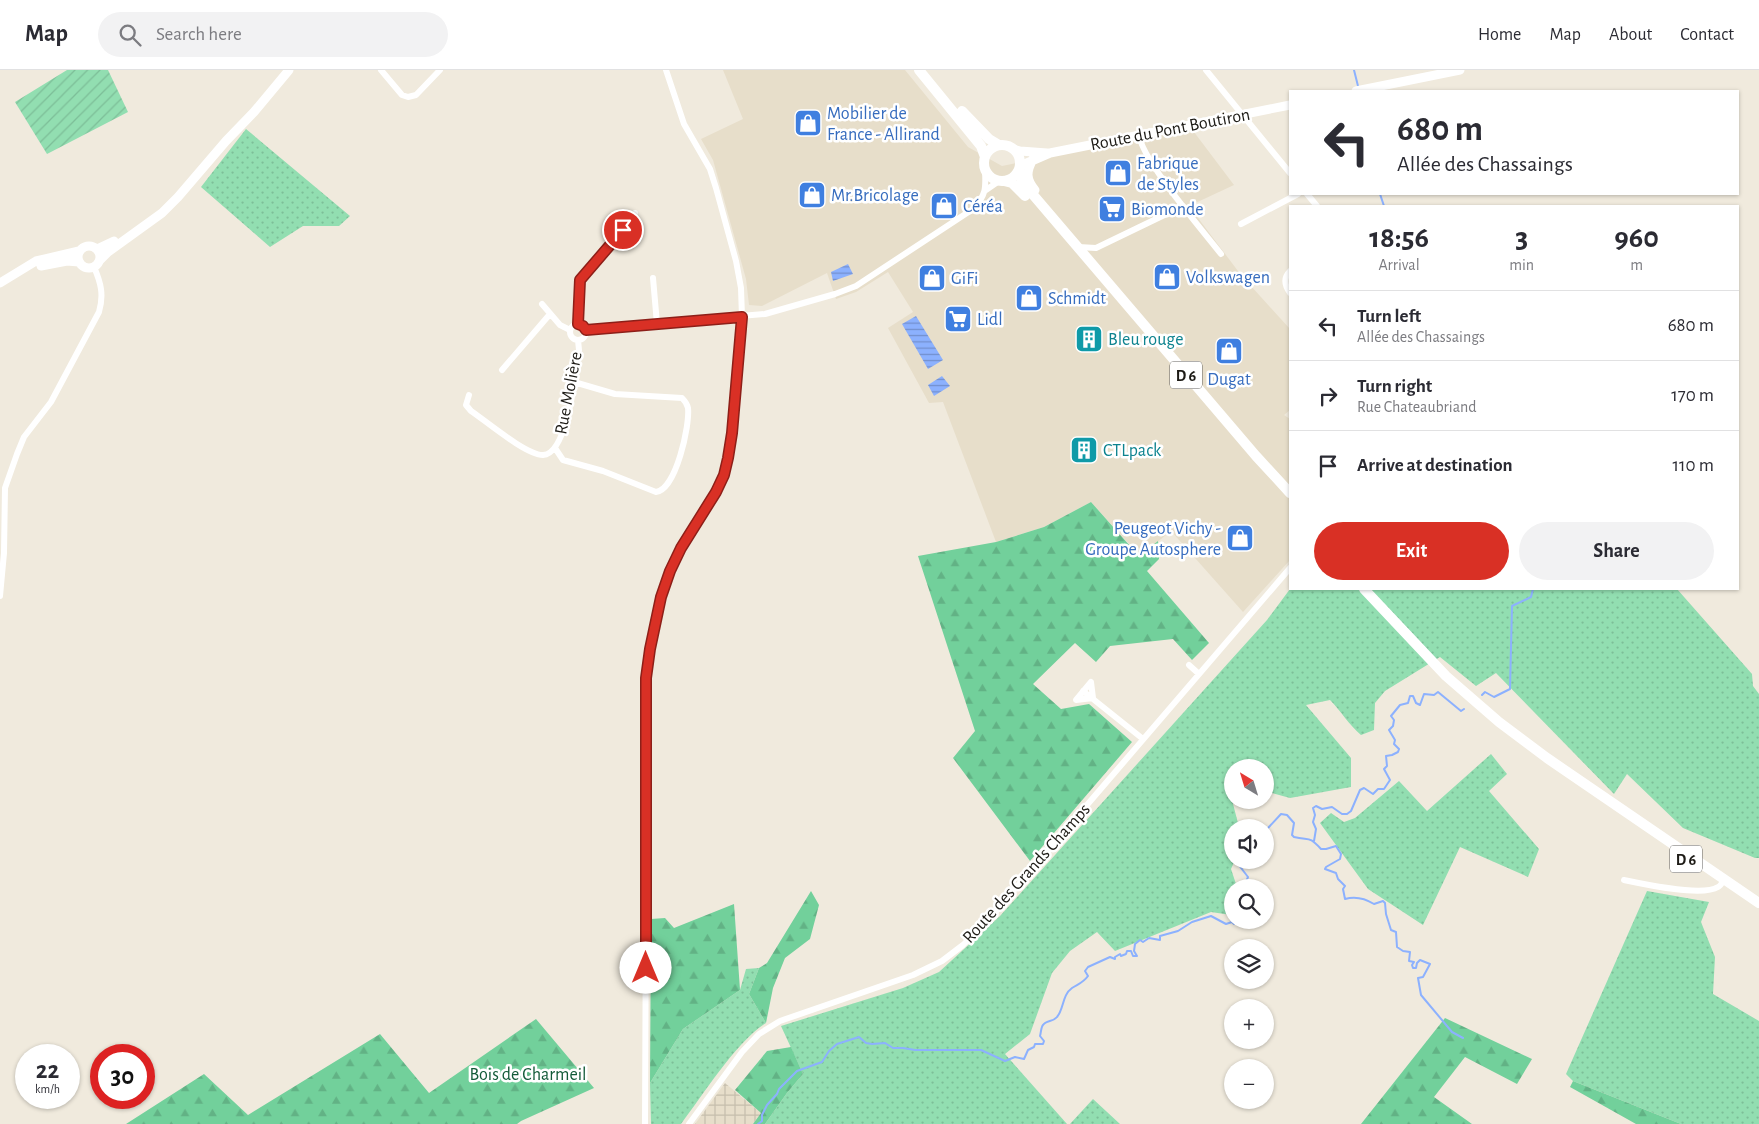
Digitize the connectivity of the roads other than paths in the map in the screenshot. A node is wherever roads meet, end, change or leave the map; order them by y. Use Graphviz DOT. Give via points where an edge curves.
graph roads {
  1 [pos="289,70"];
  2 [pos="381,70"];
  3 [pos="440,70"];
  4 [pos="666,70"];
  5 [pos="919,70"];
  6 [pos="927,70"];
  7 [pos="1206,70"];
  8 [pos="1460,70"];
  9 [pos="1364,90"];
  10 [pos="1289,105"];
  11 [pos="1242,114"];
  12 [pos="1139,134"];
  13 [pos="999,145"];
  14 [pos="1013,149"];
  15 [pos="1050,153"];
  16 [pos="985,156"];
  17 [pos="1034,159"];
  18 [pos="1019,168"];
  19 [pos="985,170"];
  20 [pos="1289,172"];
  21 [pos="1002,181"];
  22 [pos="986,190"];
  23 [pos="1296,195"];
  24 [pos="1308,195"];
  25 [pos="178,197"];
  26 [pos="1316,205"];
  27 [pos="1183,206"];
  28 [pos="635,213"];
  29 [pos="1240,224"];
  30 [pos="1069,235"];
  31 [pos="1078,247"];
  32 [pos="1096,248"];
  33 [pos="97,249"];
  34 [pos="79,251"];
  35 [pos="1221,254"];
  36 [pos="79,262"];
  37 [pos="97,263"];
  38 [pos="1092,263"];
  39 [pos="19,272"];
  40 [pos="1289,273"];
  41 [pos="653,278"];
  42 [pos="0,284"];
  43 [pos="1289,292"];
  44 [pos="1116,293"];
  45 [pos="542,304"];
  46 [pos="550,314"];
  47 [pos="742,317"];
  48 [pos="578,324"];
  49 [pos="657,324"];
  50 [pos="570,330"];
  51 [pos="586,330"];
  52 [pos="578,340"];
  53 [pos="502,370"];
  54 [pos="574,382"];
  55 [pos="468,395"];
  56 [pos="556,448"];
  57 [pos="1256,456"];
  58 [pos="1289,491"];
  59 [pos="1289,500"];
  60 [pos="2,511"];
  61 [pos="2,522"];
  62 [pos="1289,569"];
  63 [pos="1,580"];
  64 [pos="1365,590"];
  65 [pos="1373,590"];
  66 [pos="0,595"];
  67 [pos="1417,644"];
  68 [pos="1189,665"];
  69 [pos="1199,674"];
  70 [pos="1084,691"];
  71 [pos="1093,698"];
  72 [pos="1143,739"];
  73 [pos="1624,880"];
  74 [pos="1723,881"];
  75 [pos="1759,903"];
  76 [pos="1759,910"];
  77 [pos="645,1124"];
  78 [pos="689,1124"];
  1 -- 25 [label="main road"];
  2 -- 3 [label="street" via="402,95 408,97 416,95"];
  4 -- 47 [label="street" via="684,124 710,169 716,188 736,261"];
  5 -- 16 [label="main road" via="982,146"];
  6 -- 13 [label="main road" via="989,140"];
  7 -- 11 [label="street"];
  8 -- 9 [label="main road"];
  10 -- 11 [label="main road, Route du Pont Boutiron"];
  11 -- 12 [label="main road, Route du Pont Boutiron"];
  11 -- 20 [label="street"];
  12 -- 15 [label="main road, Route du Pont Boutiron"];
  12 -- 27 [label="street" via="1140,143"];
  13 -- 14 [label="main road"];
  13 -- 16 [label="main road"];
  14 -- 15 [label="main road, Route du Pont Boutiron"];
  14 -- 18 [label="main road" via="1018,156"];
  15 -- 17 [label="main road, Route du Pont Boutiron"];
  16 -- 19 [label="main road"];
  17 -- 18 [label="main road, Route du Pont Boutiron"];
  17 -- 30 [label="main road" via="1027,173 1028,182"];
  18 -- 21 [label="main road" via="1013,178"];
  18 -- 30 [label="main road, D 6" via="1023,184"];
  19 -- 21 [label="main road" via="991,178"];
  19 -- 22 [label="street"];
  21 -- 22 [label="street"];
  21 -- 44 [label="main road, D 6" via="1018,188"];
  22 -- 47 [label="street" via="973,209 856,286 765,314"];
  23 -- 29 [label="street"];
  24 -- 26 [label="street"];
  25 -- 33 [label="main road" via="107,246"];
  25 -- 37 [label="main road"];
  27 -- 32 [label="street"];
  27 -- 35 [label="street"];
  28 -- 48 [label="street" via="580,280"];
  30 -- 31 [label="main road, D 6"];
  31 -- 32 [label="street"];
  31 -- 38 [label="main road, D 6"];
  32 -- 38 [label="street"];
  33 -- 34 [label="main road" via="86,246"];
  33 -- 37 [label="main road" via="100,254"];
  34 -- 36 [label="main road"];
  34 -- 39 [label="main road" via="36,261"];
  36 -- 37 [label="main road" via="86,268"];
  36 -- 39 [label="main road" via="46,264"];
  37 -- 60 [label="street" via="102,284 99,312 51,402 24,437 5,488"];
  38 -- 44 [label="main road, D 6"];
  39 -- 42 [label="main road"];
  40 -- 43 [label="street" via="1286,278"];
  41 -- 49 [label="street"];
  44 -- 57 [label="main road, D 6"];
  45 -- 46 [label="street"];
  46 -- 50 [label="street"];
  46 -- 53 [label="street"];
  47 -- 49 [label="street"];
  47 -- 77 [label="street" via="732,433 724,475 670,571 656,616 646,678"];
  48 -- 50 [label="street"];
  48 -- 51 [label="street"];
  49 -- 51 [label="street"];
  50 -- 52 [label="street" via="572,337"];
  51 -- 52 [label="street" via="585,337"];
  52 -- 54 [label="street, Rue Molière"];
  54 -- 56 [label="street, Rue Molière" via="566,422"];
  54 -- 56 [label="street" via="615,394 682,398 688,408 684,443 670,480 656,492 563,460"];
  55 -- 56 [label="street, Rue Molière" via="466,405 514,441 538,454 545,455"];
  57 -- 58 [label="main road, D 6"];
  57 -- 59 [label="main road, D 6"];
  60 -- 61 [label="street"];
  61 -- 63 [label="street" via="4,554"];
  62 -- 69 [label="street, Route des Grands Champs"];
  63 -- 66 [label="street"];
  64 -- 67 [label="main road, D 6"];
  65 -- 67 [label="main road, D 6"];
  67 -- 74 [label="main road, D 6" via="1446,676 1492,716 1654,836"];
  68 -- 69 [label="street"];
  69 -- 72 [label="street, Route des Grands Champs"];
  70 -- 71 [label="street"];
  70 -- 71 [label="street" via="1091,682"];
  70 -- 71 [label="street" via="1076,700"];
  71 -- 72 [label="street"];
  72 -- 78 [label="street, Route des Grands Champs" via="991,917 963,945 942,961 914,975 780,1022 759,1034"];
  73 -- 74 [label="street" via="1686,890 1717,888"];
  74 -- 75 [label="main road, D 6"];
  74 -- 76 [label="main road, D 6"];
}
